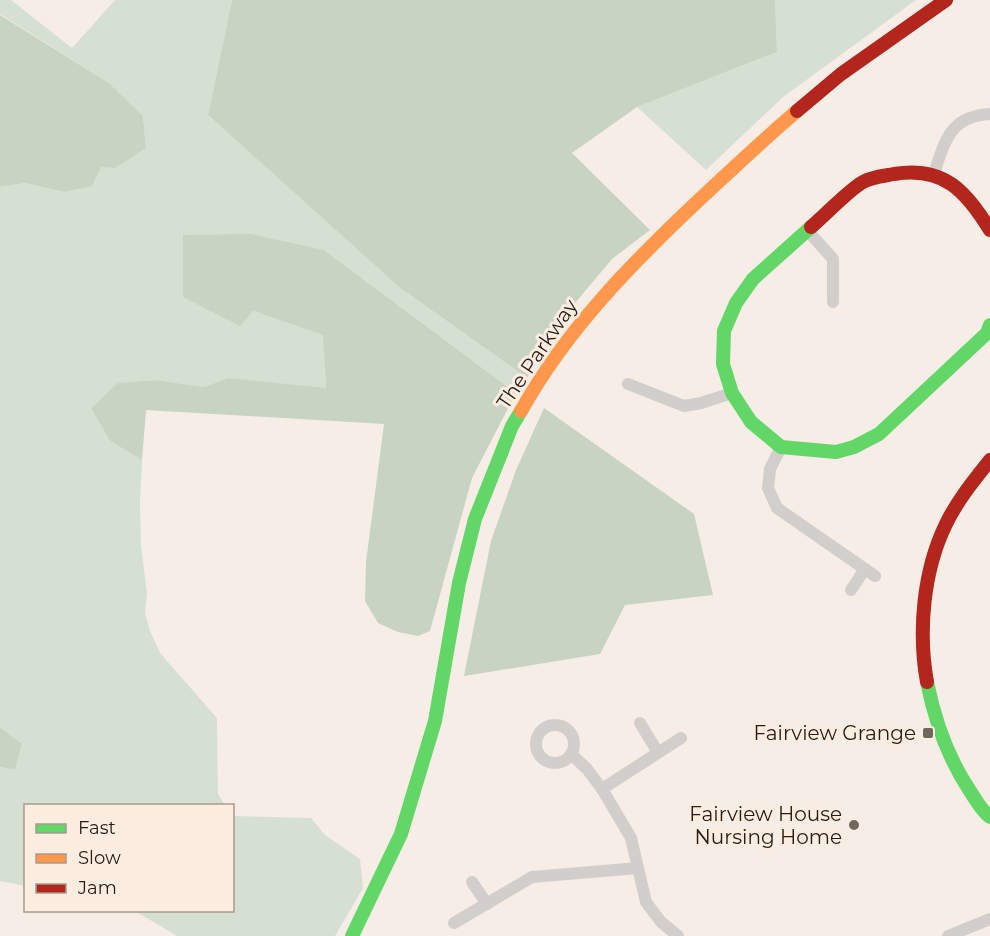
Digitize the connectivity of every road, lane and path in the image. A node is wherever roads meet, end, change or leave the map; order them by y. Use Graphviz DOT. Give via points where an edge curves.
graph roads {
  1 [pos="946,0"];
  2 [pos="990,114"];
  3 [pos="934,173"];
  4 [pos="807,230"];
  5 [pos="990,230"];
  6 [pos="833,302"];
  7 [pos="989,331"];
  8 [pos="628,384"];
  9 [pos="732,393"];
  10 [pos="781,447"];
  11 [pos="990,460"];
  12 [pos="851,590"];
  13 [pos="640,723"];
  14 [pos="681,738"];
  15 [pos="657,751"];
  16 [pos="571,754"];
  17 [pos="602,789"];
  18 [pos="990,817"];
  19 [pos="638,868"];
  20 [pos="472,882"];
  21 [pos="487,903"];
  22 [pos="990,919"];
  23 [pos="454,923"];
  24 [pos="352,936"];
  25 [pos="678,936"];
  26 [pos="948,936"];
  1 -- 24 [label="main road, The Parkway" via="841,74 657,239 590,310 532,391 512,426 475,519 459,583 435,721 401,834"];
  2 -- 3 [label="street" via="958,123 949,133"];
  3 -- 4 [label="main road" via="913,171 862,182"];
  3 -- 5 [label="main road" via="977,208"];
  4 -- 6 [label="street" via="833,259"];
  4 -- 9 [label="main road" via="753,279 736,303 724,331 723,364"];
  7 -- 10 [label="main road" via="879,434 836,452"];
  8 -- 9 [label="street" via="684,406"];
  9 -- 10 [label="main road" via="751,422"];
  10 -- 12 [label="street" via="770,469 768,488 777,508 870,573"];
  11 -- 18 [label="main road" via="943,531 933,560 923,623 928,687 942,735 952,761"];
  13 -- 15 [label="street"];
  14 -- 15 [label="street"];
  15 -- 17 [label="street"];
  16 -- 17 [label="street"];
  17 -- 19 [label="street" via="631,838"];
  19 -- 21 [label="street" via="532,877"];
  19 -- 25 [label="street" via="645,902"];
  20 -- 21 [label="street"];
  21 -- 23 [label="street"];
  22 -- 26 [label="street"];
}
